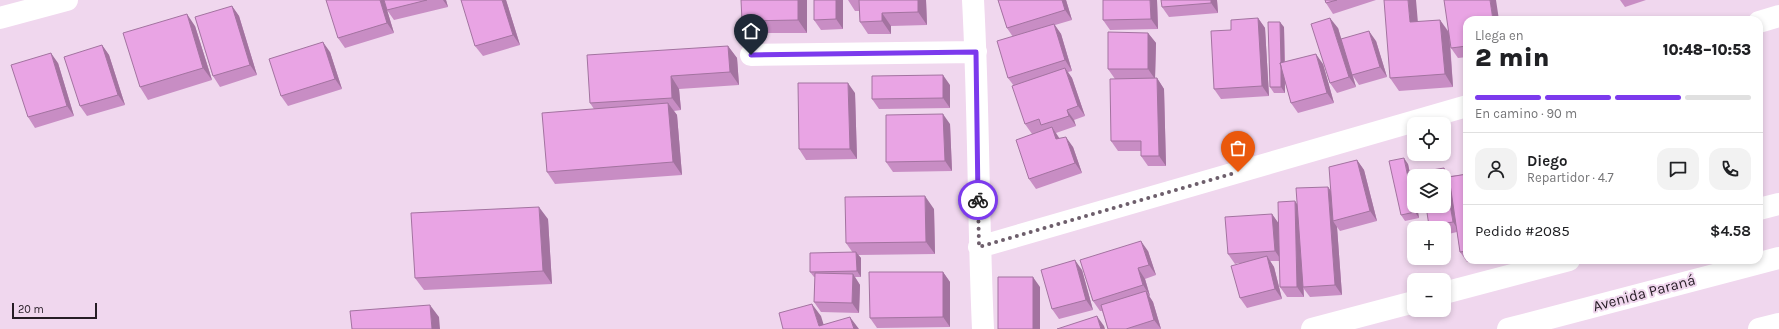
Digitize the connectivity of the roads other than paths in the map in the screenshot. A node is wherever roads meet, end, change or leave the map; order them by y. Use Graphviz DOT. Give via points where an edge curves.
graph roads {
  1 [pos="67,0"];
  2 [pos="973,0"];
  3 [pos="1779,16"];
  4 [pos="0,18"];
  5 [pos="1763,21"];
  6 [pos="976,52"];
  7 [pos="751,55"];
  8 [pos="1463,107"];
  9 [pos="1779,204"];
  10 [pos="1763,208"];
  11 [pos="979,247"];
  12 [pos="1779,258"];
  13 [pos="1763,262"];
  14 [pos="1554,264"];
  15 [pos="1756,264"];
  16 [pos="1451,292"];
  17 [pos="1407,304"];
  18 [pos="1779,324"];
  19 [pos="983,329"];
  20 [pos="1312,329"];
  21 [pos="1508,329"];
  22 [pos="1759,329"];
  1 -- 4 [label="street"];
  2 -- 6 [label="street"];
  3 -- 5 [label="street"];
  6 -- 7 [label="street"];
  6 -- 11 [label="street"];
  8 -- 11 [label="street"];
  9 -- 10 [label="street"];
  11 -- 19 [label="street"];
  12 -- 13 [label="street, Avenida Paraná"];
  14 -- 16 [label="street"];
  15 -- 21 [label="street, Avenida Paraná"];
  17 -- 20 [label="street"];
  18 -- 22 [label="street"];
}
